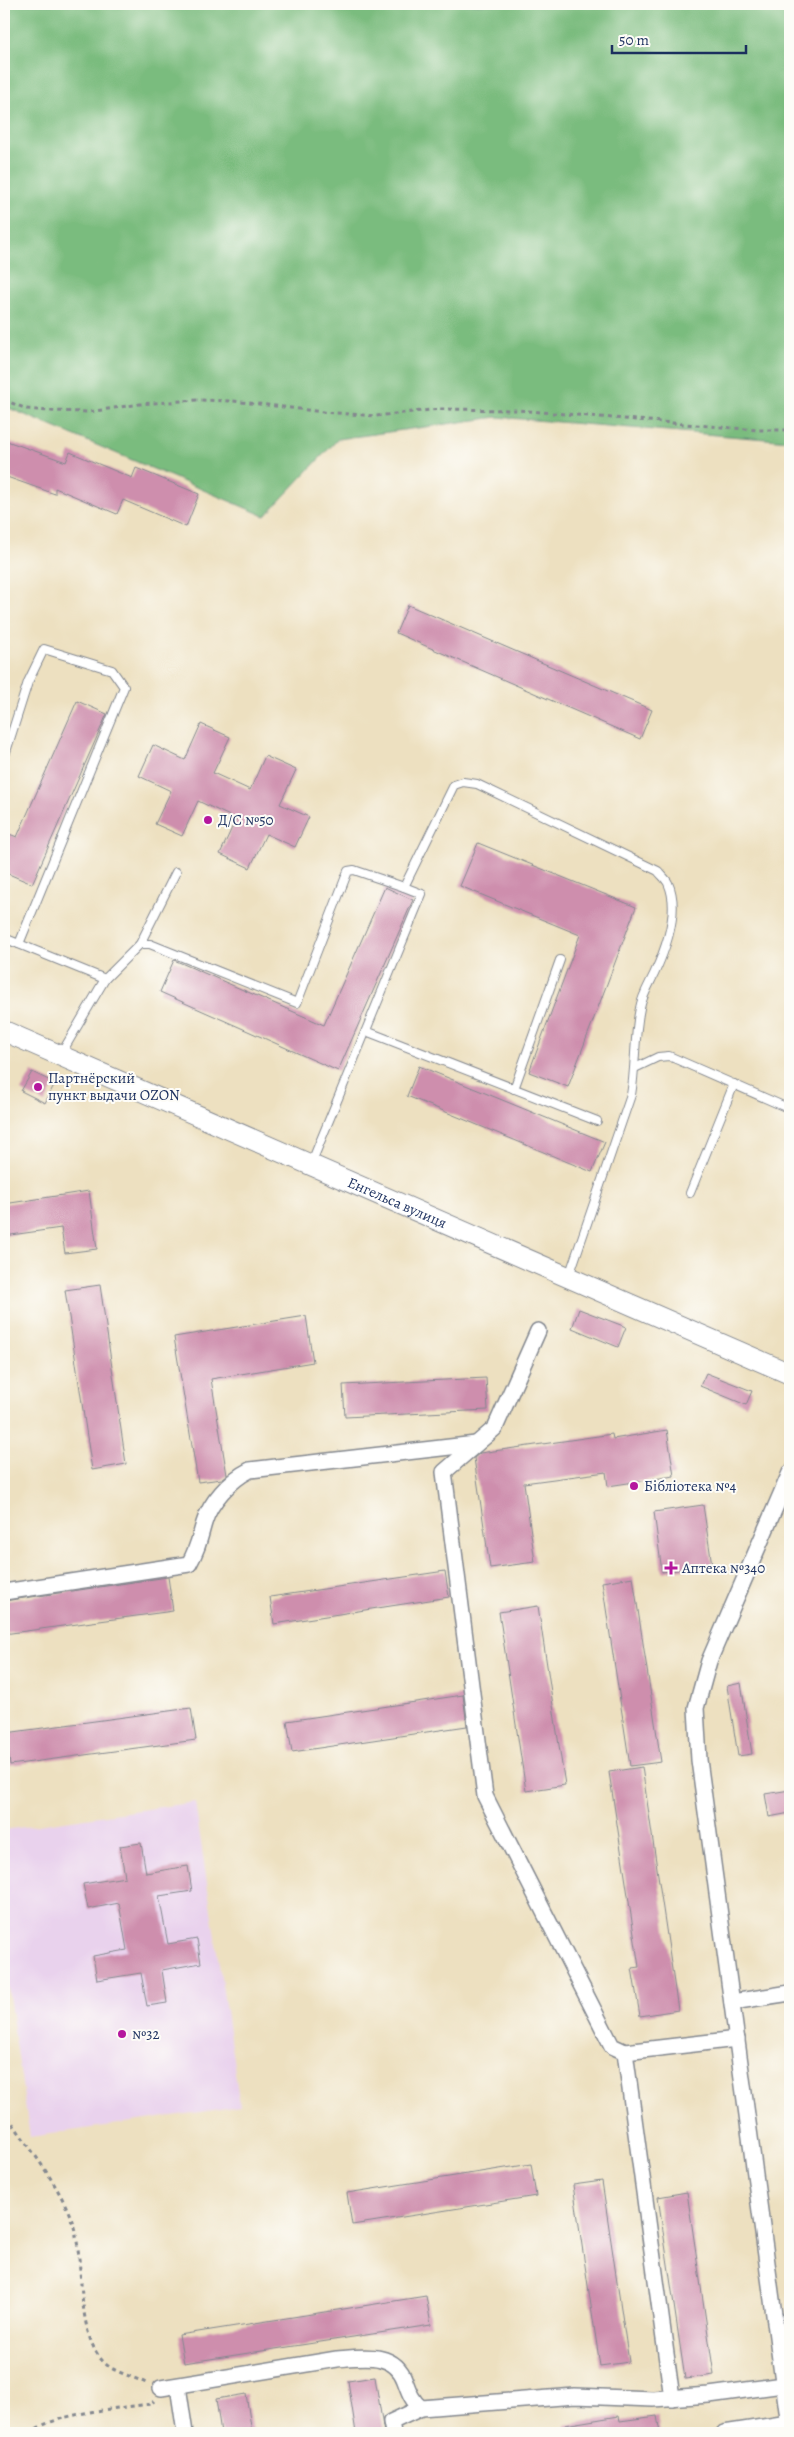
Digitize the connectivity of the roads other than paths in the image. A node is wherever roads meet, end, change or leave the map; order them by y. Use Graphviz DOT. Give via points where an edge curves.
graph roads {
  1 [pos="4,758"];
  2 [pos="176,872"];
  3 [pos="404,887"];
  4 [pos="4,938"];
  5 [pos="19,944"];
  6 [pos="140,944"];
  7 [pos="560,960"];
  8 [pos="105,978"];
  9 [pos="366,1031"];
  10 [pos="4,1032"];
  11 [pos="60,1056"];
  12 [pos="635,1068"];
  13 [pos="734,1084"];
  14 [pos="514,1089"];
  15 [pos="790,1109"];
  16 [pos="597,1121"];
  17 [pos="311,1165"];
  18 [pos="690,1194"];
  19 [pos="569,1278"];
  20 [pos="538,1331"];
  21 [pos="790,1374"];
  22 [pos="476,1444"];
  23 [pos="790,1473"];
  24 [pos="4,1592"];
  25 [pos="790,1994"];
  26 [pos="732,2002"];
  27 [pos="737,2039"];
  28 [pos="625,2052"];
  29 [pos="785,2375"];
  30 [pos="178,2386"];
  31 [pos="161,2388"];
  32 [pos="672,2398"];
  33 [pos="421,2408"];
  34 [pos="789,2428"];
  35 [pos="185,2433"];
  36 [pos="393,2433"];
  37 [pos="724,2433"];
  1 -- 5 [label="lane" via="28,682 44,649 112,670 124,687"];
  2 -- 6 [label="lane"];
  3 -- 6 [label="lane" via="354,870 348,871 297,1003 150,944"];
  3 -- 9 [label="lane" via="422,894"];
  3 -- 12 [label="lane" via="454,785 463,782 477,784 658,871 668,883 672,903 670,930 640,1006"];
  4 -- 5 [label="lane"];
  5 -- 8 [label="lane"];
  6 -- 8 [label="lane"];
  7 -- 14 [label="lane"];
  8 -- 11 [label="lane"];
  9 -- 14 [label="lane"];
  9 -- 17 [label="lane"];
  10 -- 11 [label="street, Енгельса вулиця"];
  11 -- 17 [label="street, Енгельса вулиця"];
  12 -- 13 [label="lane" via="658,1057 669,1056"];
  12 -- 19 [label="lane" via="631,1095"];
  13 -- 15 [label="lane"];
  13 -- 18 [label="lane"];
  14 -- 16 [label="lane"];
  17 -- 19 [label="street, Енгельса вулиця"];
  19 -- 21 [label="street, Енгельса вулиця"];
  20 -- 22 [label="street" via="495,1428"];
  22 -- 24 [label="street" via="250,1470 240,1475 212,1505 204,1522 200,1545 189,1564"];
  22 -- 28 [label="street" via="444,1472 485,1796 612,2046"];
  23 -- 26 [label="street" via="709,1661 696,1708 699,1760"];
  25 -- 26 [label="street"];
  26 -- 27 [label="street"];
  27 -- 28 [label="street"];
  27 -- 29 [label="street"];
  28 -- 32 [label="street"];
  29 -- 32 [label="street"];
  29 -- 34 [label="street"];
  30 -- 31 [label="street"];
  30 -- 33 [label="street" via="337,2359 378,2358 391,2361 399,2368 409,2394"];
  30 -- 35 [label="street"];
  32 -- 33 [label="street" via="575,2396"];
  33 -- 36 [label="street" via="391,2422"];
  34 -- 37 [label="street"];
}
